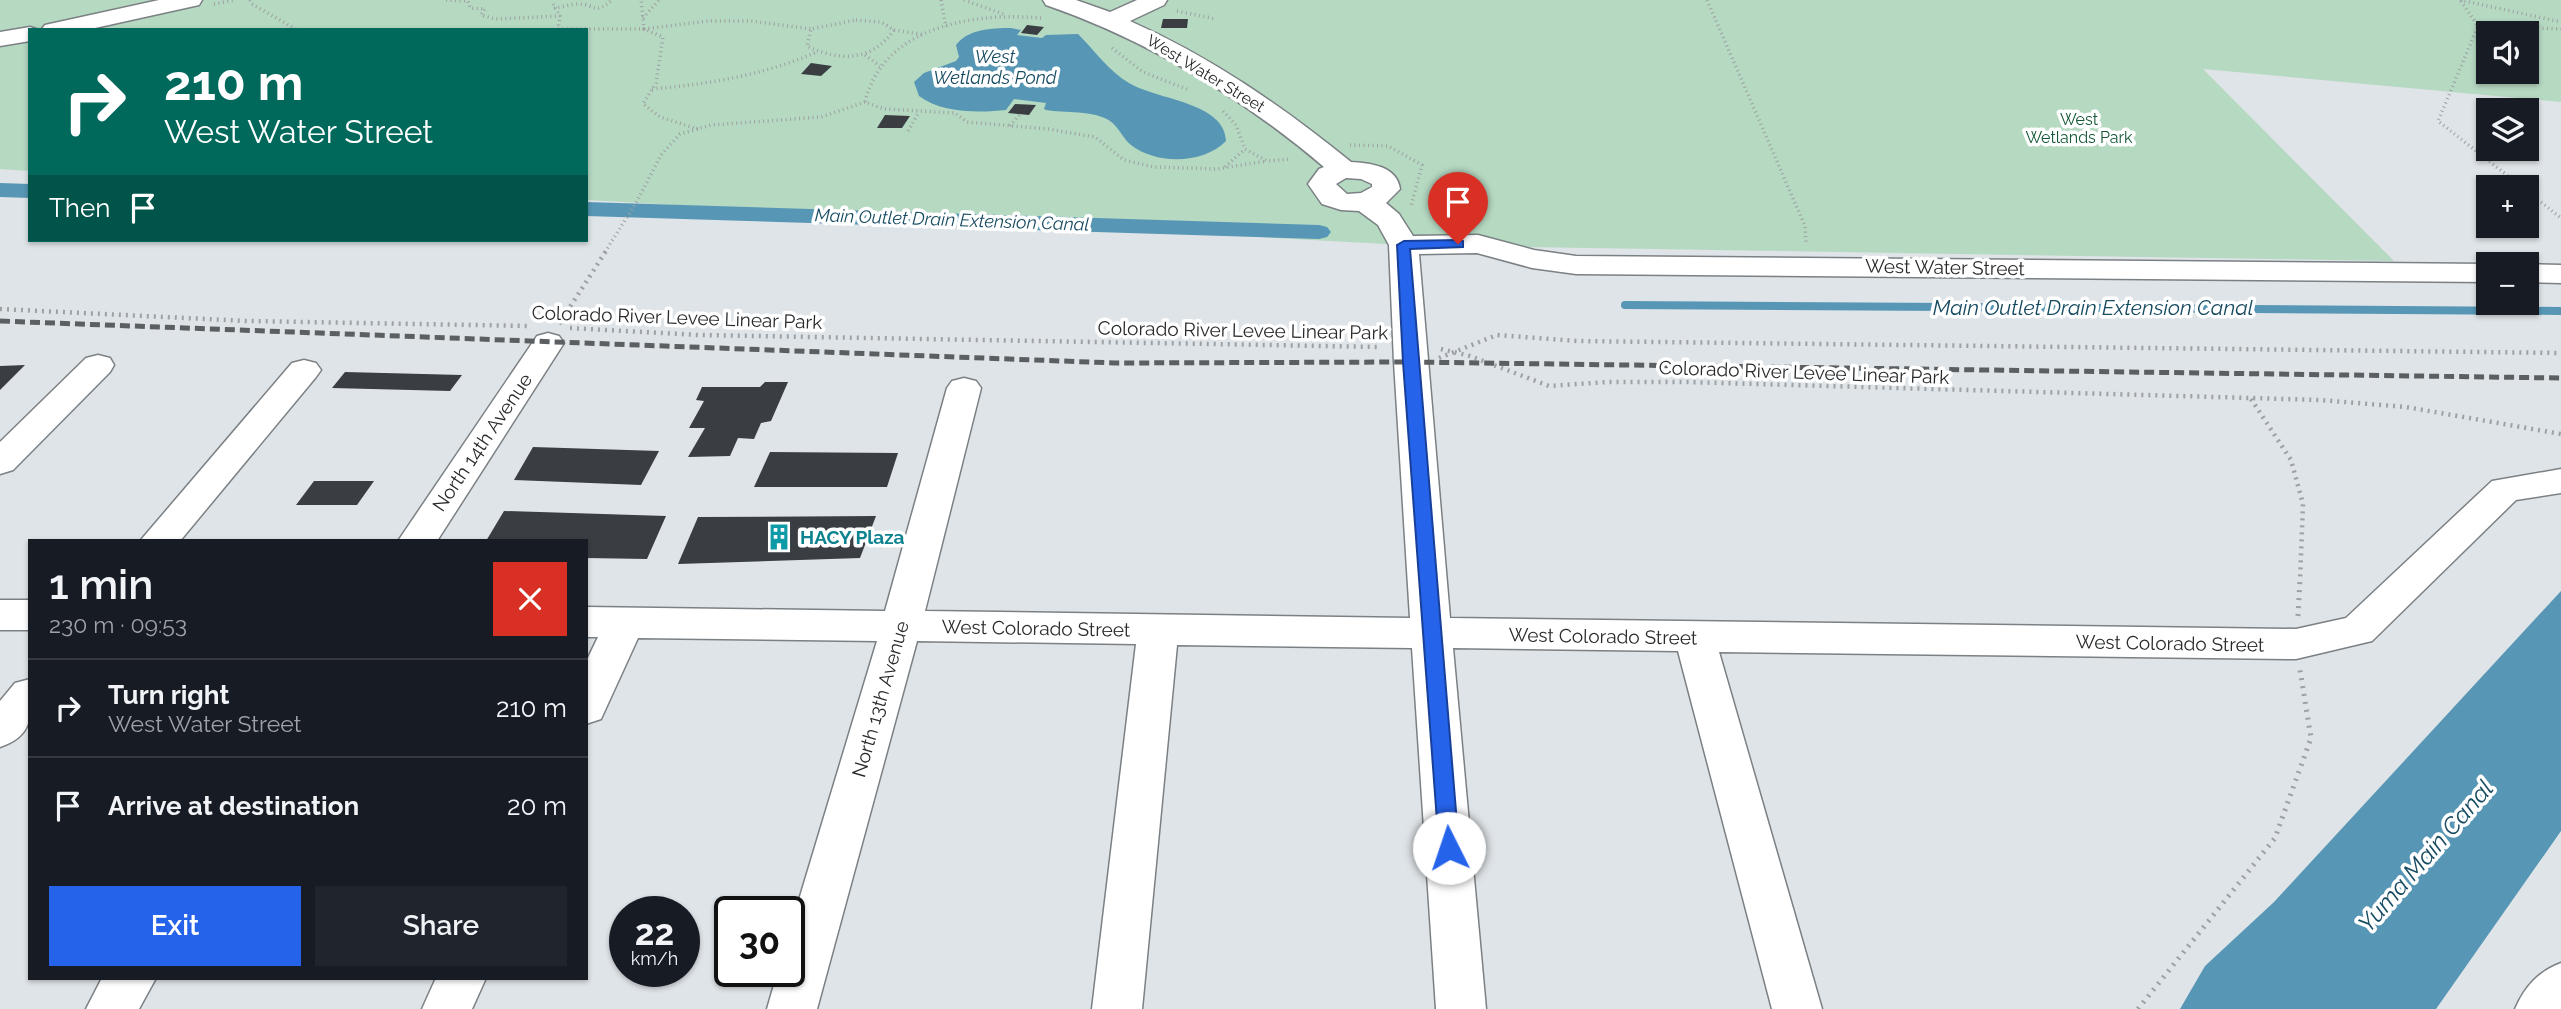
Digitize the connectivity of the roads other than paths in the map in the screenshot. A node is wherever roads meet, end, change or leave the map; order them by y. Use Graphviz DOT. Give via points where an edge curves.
graph roads {
  1 [pos="191,0"];
  2 [pos="1156,0"];
  3 [pos="1052,10"];
  4 [pos="62,28"];
  5 [pos="1107,30"];
  6 [pos="28,34"];
  7 [pos="0,39"];
  8 [pos="1410,245"];
  9 [pos="2476,273"];
  10 [pos="2539,273"];
  11 [pos="2561,274"];
  12 [pos="553,335"];
  13 [pos="98,365"];
  14 [pos="304,370"];
  15 [pos="964,388"];
  16 [pos="0,462"];
  17 [pos="2561,481"];
  18 [pos="161,539"];
  19 [pos="418,539"];
  20 [pos="0,615"];
  21 [pos="28,615"];
  22 [pos="606,623"];
  23 [pos="901,626"];
  24 [pos="1158,630"];
  25 [pos="1432,633"];
  26 [pos="1695,637"];
  27 [pos="28,697"];
  28 [pos="588,699"];
  29 [pos="0,730"];
  30 [pos="130,980"];
  31 [pos="460,980"];
  32 [pos="2561,986"];
  33 [pos="111,1009"];
  34 [pos="447,1009"];
  35 [pos="792,1009"];
  36 [pos="1117,1009"];
  37 [pos="1461,1009"];
  38 [pos="1797,1009"];
  39 [pos="2540,1009"];
  1 -- 4 [label="street"];
  2 -- 5 [label="street"];
  3 -- 5 [label="street, West Water Street"];
  5 -- 8 [label="street, West Water Street" via="1180,54 1273,113 1344,170 1325,179 1323,190 1328,195 1345,202 1366,202"];
  6 -- 7 [label="street"];
  8 -- 9 [label="street, West Water Street" via="1479,244 1576,265"];
  8 -- 25 [label="street" via="1410,353"];
  10 -- 11 [label="street"];
  12 -- 19 [label="street, North 14th Avenue"];
  13 -- 16 [label="street"];
  14 -- 18 [label="street"];
  15 -- 23 [label="street, North 13th Avenue"];
  17 -- 26 [label="street, West Colorado Street" via="2505,490 2358,631 2297,644"];
  20 -- 21 [label="street"];
  22 -- 23 [label="street, West Colorado Street"];
  22 -- 28 [label="street"];
  23 -- 24 [label="street, West Colorado Street"];
  23 -- 35 [label="street, North 13th Avenue"];
  24 -- 25 [label="street, West Colorado Street"];
  24 -- 36 [label="street"];
  25 -- 26 [label="street, West Colorado Street"];
  25 -- 37 [label="street"];
  26 -- 38 [label="street"];
  27 -- 29 [label="street"];
  30 -- 33 [label="street"];
  31 -- 34 [label="street"];
  32 -- 39 [label="street"];
}
